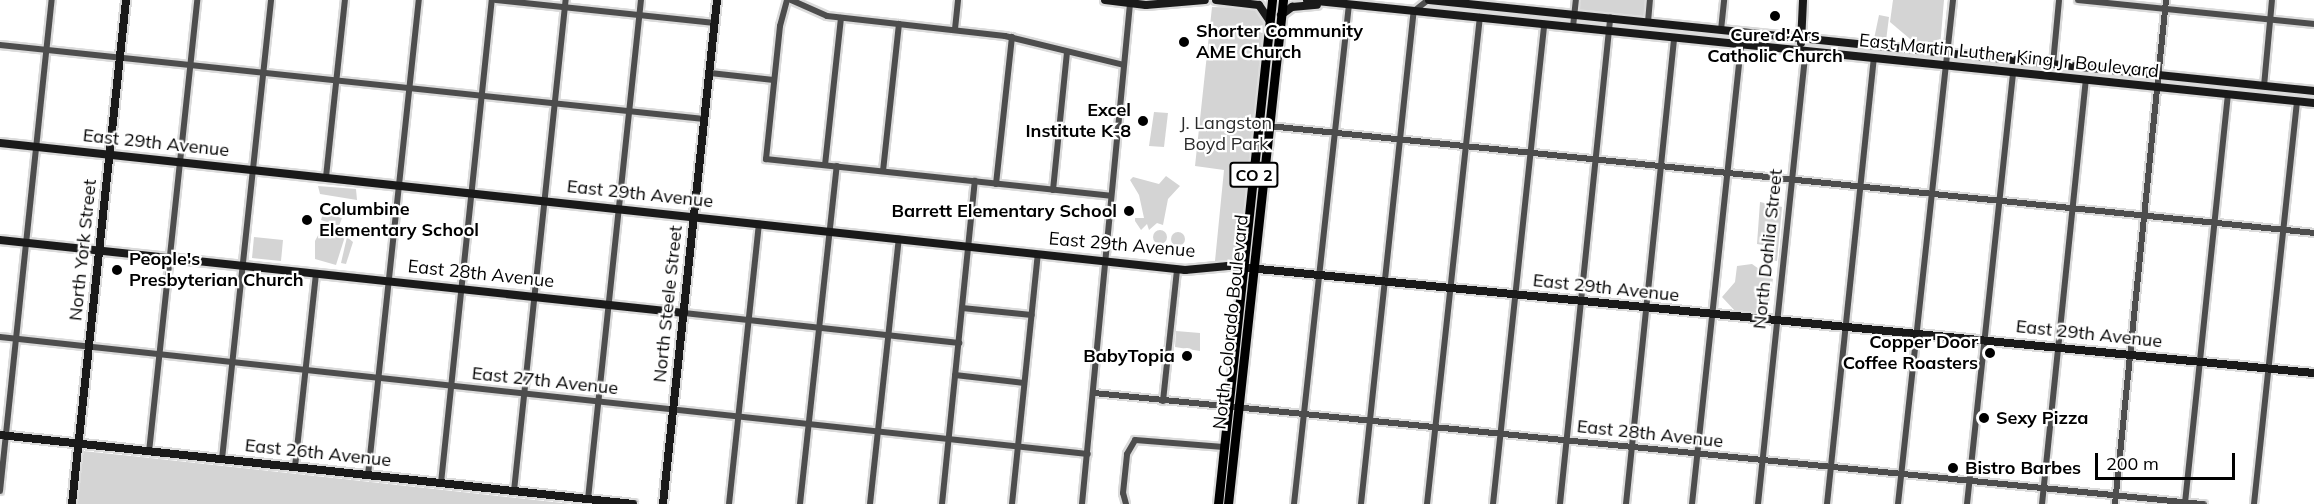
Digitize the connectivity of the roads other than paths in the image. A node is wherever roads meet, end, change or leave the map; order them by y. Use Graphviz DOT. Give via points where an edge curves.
graph roads {
  1 [pos="52,0"];
  2 [pos="126,0"];
  3 [pos="197,0"];
  4 [pos="271,0"];
  5 [pos="345,0"];
  6 [pos="419,0"];
  7 [pos="494,0"];
  8 [pos="641,0"];
  9 [pos="717,0"];
  10 [pos="789,0"];
  11 [pos="958,0"];
  12 [pos="1105,0"];
  13 [pos="1205,0"];
  14 [pos="1216,0"];
  15 [pos="1272,0"];
  16 [pos="1283,0"];
  17 [pos="1307,0"];
  18 [pos="1428,0"];
  19 [pos="1576,0"];
  20 [pos="1650,0"];
  21 [pos="1724,0"];
  22 [pos="1803,0"];
  23 [pos="1953,0"];
  24 [pos="2059,0"];
  25 [pos="2078,0"];
  26 [pos="2166,0"];
  27 [pos="2272,0"];
  28 [pos="566,4"];
  29 [pos="1130,4"];
  30 [pos="1344,4"];
  31 [pos="1503,4"];
  32 [pos="2165,9"];
  33 [pos="1414,11"];
  34 [pos="640,15"];
  35 [pos="1281,15"];
  36 [pos="1575,15"];
  37 [pos="1480,17"];
  38 [pos="841,18"];
  39 [pos="1610,18"];
  40 [pos="1648,19"];
  41 [pos="2270,20"];
  42 [pos="715,23"];
  43 [pos="898,24"];
  44 [pos="1270,24"];
  45 [pos="1544,24"];
  46 [pos="2314,24"];
  47 [pos="1573,27"];
  48 [pos="955,29"];
  49 [pos="1609,30"];
  50 [pos="1721,30"];
  51 [pos="1012,37"];
  52 [pos="1674,39"];
  53 [pos="1799,39"];
  54 [pos="0,45"];
  55 [pos="1740,46"];
  56 [pos="47,50"];
  57 [pos="1806,51"];
  58 [pos="1067,53"];
  59 [pos="1946,54"];
  60 [pos="120,58"];
  61 [pos="1874,59"];
  62 [pos="1124,64"];
  63 [pos="2052,64"];
  64 [pos="190,66"];
  65 [pos="1944,66"];
  66 [pos="263,73"];
  67 [pos="710,73"];
  68 [pos="2013,73"];
  69 [pos="2158,75"];
  70 [pos="774,80"];
  71 [pos="2086,80"];
  72 [pos="336,81"];
  73 [pos="2264,86"];
  74 [pos="409,88"];
  75 [pos="2159,88"];
  76 [pos="2314,91"];
  77 [pos="2228,94"];
  78 [pos="483,96"];
  79 [pos="2297,102"];
  80 [pos="2314,103"];
  81 [pos="555,104"];
  82 [pos="629,111"];
  83 [pos="704,119"];
  84 [pos="1264,125"];
  85 [pos="1334,133"];
  86 [pos="1399,139"];
  87 [pos="0,142"];
  88 [pos="37,146"];
  89 [pos="1465,146"];
  90 [pos="1530,153"];
  91 [pos="110,154"];
  92 [pos="1596,160"];
  93 [pos="180,162"];
  94 [pos="825,165"];
  95 [pos="837,166"];
  96 [pos="1661,166"];
  97 [pos="253,170"];
  98 [pos="883,171"];
  99 [pos="1727,173"];
  100 [pos="326,177"];
  101 [pos="1792,180"];
  102 [pos="975,182"];
  103 [pos="996,184"];
  104 [pos="399,185"];
  105 [pos="1861,186"];
  106 [pos="1053,190"];
  107 [pos="472,193"];
  108 [pos="1931,194"];
  109 [pos="1110,196"];
  110 [pos="545,201"];
  111 [pos="1999,201"];
  112 [pos="618,208"];
  113 [pos="2073,208"];
  114 [pos="694,216"];
  115 [pos="2145,216"];
  116 [pos="2215,223"];
  117 [pos="759,224"];
  118 [pos="2283,230"];
  119 [pos="829,231"];
  120 [pos="2314,233"];
  121 [pos="899,239"];
  122 [pos="0,240"];
  123 [pos="26,242"];
  124 [pos="968,246"];
  125 [pos="99,250"];
  126 [pos="1038,254"];
  127 [pos="170,258"];
  128 [pos="1106,261"];
  129 [pos="243,266"];
  130 [pos="1249,268"];
  131 [pos="1177,272"];
  132 [pos="316,274"];
  133 [pos="1319,278"];
  134 [pos="388,281"];
  135 [pos="1385,282"];
  136 [pos="462,289"];
  137 [pos="1450,289"];
  138 [pos="1516,296"];
  139 [pos="535,297"];
  140 [pos="1581,302"];
  141 [pos="608,305"];
  142 [pos="962,308"];
  143 [pos="1647,309"];
  144 [pos="684,313"];
  145 [pos="1032,315"];
  146 [pos="1712,315"];
  147 [pos="749,320"];
  148 [pos="1778,322"];
  149 [pos="1847,326"];
  150 [pos="819,328"];
  151 [pos="1916,333"];
  152 [pos="889,335"];
  153 [pos="0,338"];
  154 [pos="16,339"];
  155 [pos="1984,341"];
  156 [pos="958,343"];
  157 [pos="89,347"];
  158 [pos="2058,347"];
  159 [pos="159,355"];
  160 [pos="2131,355"];
  161 [pos="232,362"];
  162 [pos="2200,362"];
  163 [pos="2269,369"];
  164 [pos="306,370"];
  165 [pos="2314,373"];
  166 [pos="955,375"];
  167 [pos="378,378"];
  168 [pos="1024,383"];
  169 [pos="452,386"];
  170 [pos="525,393"];
  171 [pos="1094,393"];
  172 [pos="1163,400"];
  173 [pos="598,401"];
  174 [pos="1234,408"];
  175 [pos="673,409"];
  176 [pos="1304,415"];
  177 [pos="738,416"];
  178 [pos="1370,422"];
  179 [pos="808,424"];
  180 [pos="1435,429"];
  181 [pos="878,431"];
  182 [pos="3,436"];
  183 [pos="1501,436"];
  184 [pos="948,439"];
  185 [pos="1566,442"];
  186 [pos="79,444"];
  187 [pos="1018,446"];
  188 [pos="1224,447"];
  189 [pos="1632,449"];
  190 [pos="149,452"];
  191 [pos="1088,454"];
  192 [pos="1697,456"];
  193 [pos="222,459"];
  194 [pos="1763,461"];
  195 [pos="1831,466"];
  196 [pos="295,467"];
  197 [pos="1901,473"];
  198 [pos="368,475"];
  199 [pos="1970,480"];
  200 [pos="441,483"];
  201 [pos="2043,487"];
  202 [pos="0,491"];
  203 [pos="514,491"];
  204 [pos="2116,495"];
  205 [pos="588,499"];
  206 [pos="2185,503"];
  207 [pos="72,504"];
  208 [pos="633,504"];
  209 [pos="663,504"];
  210 [pos="729,504"];
  211 [pos="800,504"];
  212 [pos="870,504"];
  213 [pos="942,504"];
  214 [pos="1012,504"];
  215 [pos="1082,504"];
  216 [pos="1126,504"];
  217 [pos="1218,504"];
  218 [pos="1228,504"];
  219 [pos="1294,504"];
  220 [pos="1361,504"];
  221 [pos="1427,504"];
  222 [pos="1493,504"];
  223 [pos="1560,504"];
  224 [pos="1626,504"];
  225 [pos="1692,504"];
  226 [pos="1758,504"];
  227 [pos="1827,504"];
  228 [pos="1898,504"];
  229 [pos="1967,504"];
  230 [pos="2042,504"];
  231 [pos="2115,504"];
  232 [pos="2203,504"];
  233 [pos="2254,504"];
  1 -- 56 [label="street"];
  2 -- 60 [label="street, North York Street"];
  3 -- 64 [label="street"];
  4 -- 66 [label="street"];
  5 -- 72 [label="street"];
  6 -- 74 [label="street"];
  7 -- 28 [label="street"];
  7 -- 78 [label="street"];
  8 -- 34 [label="street"];
  9 -- 42 [label="street, North Steele Street"];
  10 -- 38 [label="street" via="818,14"];
  10 -- 70 [label="street" via="780,26"];
  11 -- 48 [label="street"];
  12 -- 29 [label="street"];
  13 -- 29 [label="street"];
  14 -- 44 [label="street" via="1259,5 1266,11"];
  15 -- 44 [label="main road, North Colorado Boulevard / CO 2"];
  16 -- 35 [label="main road, North Colorado Boulevard / CO 2"];
  17 -- 30 [label="street, East Martin Luther King Jr Boulevard"];
  18 -- 31 [label="street, East Martin Luther King Jr Boulevard"];
  18 -- 33 [label="street"];
  19 -- 36 [label="street"];
  20 -- 40 [label="street"];
  21 -- 50 [label="street"];
  22 -- 53 [label="street"];
  23 -- 59 [label="street"];
  24 -- 63 [label="street"];
  25 -- 32 [label="street"];
  26 -- 32 [label="street"];
  27 -- 41 [label="street"];
  28 -- 34 [label="street"];
  28 -- 81 [label="street"];
  29 -- 62 [label="street"];
  30 -- 33 [label="street, East Martin Luther King Jr Boulevard"];
  30 -- 35 [label="street" via="1292,7"];
  30 -- 85 [label="street"];
  31 -- 36 [label="street, East Martin Luther King Jr Boulevard"];
  32 -- 41 [label="street"];
  32 -- 69 [label="street"];
  33 -- 37 [label="street, East Martin Luther King Jr Boulevard"];
  33 -- 86 [label="street"];
  34 -- 42 [label="street"];
  34 -- 82 [label="street"];
  35 -- 84 [label="main road, North Colorado Boulevard / CO 2"];
  36 -- 39 [label="street, East Martin Luther King Jr Boulevard"];
  36 -- 47 [label="street"];
  37 -- 45 [label="street, East Martin Luther King Jr Boulevard"];
  37 -- 89 [label="street"];
  38 -- 43 [label="street"];
  38 -- 94 [label="street"];
  39 -- 40 [label="street, East Martin Luther King Jr Boulevard"];
  39 -- 49 [label="street"];
  40 -- 50 [label="street, East Martin Luther King Jr Boulevard"];
  41 -- 46 [label="street"];
  41 -- 73 [label="street"];
  42 -- 67 [label="street, North Steele Street"];
  43 -- 48 [label="street"];
  43 -- 98 [label="street"];
  44 -- 84 [label="main road, North Colorado Boulevard / CO 2"];
  45 -- 47 [label="street, East Martin Luther King Jr Boulevard"];
  45 -- 90 [label="street"];
  47 -- 49 [label="street, East Martin Luther King Jr Boulevard"];
  48 -- 51 [label="street"];
  49 -- 52 [label="street, East Martin Luther King Jr Boulevard"];
  49 -- 92 [label="street"];
  50 -- 53 [label="street, East Martin Luther King Jr Boulevard"];
  51 -- 58 [label="street"];
  51 -- 103 [label="street"];
  52 -- 55 [label="street, East Martin Luther King Jr Boulevard"];
  52 -- 96 [label="street"];
  53 -- 57 [label="street"];
  53 -- 59 [label="street, East Martin Luther King Jr Boulevard"];
  54 -- 56 [label="street"];
  55 -- 57 [label="street, East Martin Luther King Jr Boulevard"];
  55 -- 99 [label="street"];
  56 -- 60 [label="street"];
  56 -- 88 [label="street"];
  57 -- 61 [label="street, East Martin Luther King Jr Boulevard"];
  57 -- 101 [label="street, North Dahlia Street"];
  58 -- 62 [label="street"];
  58 -- 106 [label="street"];
  59 -- 63 [label="street, East Martin Luther King Jr Boulevard"];
  59 -- 65 [label="street"];
  60 -- 64 [label="street"];
  60 -- 91 [label="street, North York Street"];
  61 -- 65 [label="street, East Martin Luther King Jr Boulevard"];
  61 -- 105 [label="street"];
  62 -- 109 [label="street"];
  63 -- 69 [label="street, East Martin Luther King Jr Boulevard"];
  64 -- 66 [label="street"];
  64 -- 93 [label="street"];
  65 -- 68 [label="street, East Martin Luther King Jr Boulevard"];
  65 -- 108 [label="street"];
  66 -- 72 [label="street"];
  66 -- 97 [label="street"];
  67 -- 70 [label="street"];
  67 -- 83 [label="street, North Steele Street"];
  68 -- 71 [label="street, East Martin Luther King Jr Boulevard"];
  68 -- 111 [label="street"];
  69 -- 73 [label="street, East Martin Luther King Jr Boulevard"];
  69 -- 75 [label="street"];
  70 -- 94 [label="street" via="766,159"];
  71 -- 75 [label="street, East Martin Luther King Jr Boulevard"];
  71 -- 113 [label="street"];
  72 -- 74 [label="street"];
  72 -- 100 [label="street"];
  73 -- 76 [label="street, East Martin Luther King Jr Boulevard"];
  74 -- 78 [label="street"];
  74 -- 104 [label="street"];
  75 -- 77 [label="street, East Martin Luther King Jr Boulevard"];
  75 -- 115 [label="street"];
  77 -- 79 [label="street, East Martin Luther King Jr Boulevard"];
  77 -- 116 [label="street"];
  78 -- 81 [label="street"];
  78 -- 107 [label="street"];
  79 -- 80 [label="street, East Martin Luther King Jr Boulevard"];
  79 -- 118 [label="street"];
  81 -- 82 [label="street"];
  81 -- 110 [label="street"];
  82 -- 83 [label="street"];
  82 -- 112 [label="street"];
  83 -- 114 [label="street, North Steele Street"];
  84 -- 85 [label="street"];
  84 -- 130 [label="main road, North Colorado Boulevard / CO 2"];
  85 -- 86 [label="street"];
  85 -- 133 [label="street"];
  86 -- 89 [label="street"];
  86 -- 135 [label="street"];
  87 -- 88 [label="street, East 29th Avenue"];
  88 -- 91 [label="street, East 29th Avenue"];
  88 -- 123 [label="street"];
  89 -- 90 [label="street"];
  89 -- 137 [label="street"];
  90 -- 92 [label="street"];
  90 -- 138 [label="street"];
  91 -- 93 [label="street, East 29th Avenue"];
  91 -- 125 [label="street, North York Street"];
  92 -- 96 [label="street"];
  92 -- 140 [label="street"];
  93 -- 97 [label="street, East 29th Avenue"];
  93 -- 127 [label="street"];
  94 -- 95 [label="street"];
  95 -- 98 [label="street"];
  95 -- 119 [label="street"];
  96 -- 99 [label="street"];
  96 -- 143 [label="street"];
  97 -- 100 [label="street, East 29th Avenue"];
  97 -- 129 [label="street"];
  98 -- 102 [label="street"];
  99 -- 101 [label="street"];
  99 -- 146 [label="street"];
  100 -- 104 [label="street, East 29th Avenue"];
  101 -- 105 [label="street"];
  101 -- 148 [label="street, North Dahlia Street"];
  102 -- 103 [label="street"];
  102 -- 124 [label="street"];
  103 -- 106 [label="street"];
  104 -- 107 [label="street, East 29th Avenue"];
  104 -- 134 [label="street"];
  105 -- 108 [label="street"];
  105 -- 149 [label="street"];
  106 -- 109 [label="street"];
  107 -- 110 [label="street, East 29th Avenue"];
  107 -- 136 [label="street"];
  108 -- 111 [label="street"];
  108 -- 151 [label="street"];
  109 -- 128 [label="street"];
  110 -- 112 [label="street, East 29th Avenue"];
  110 -- 139 [label="street"];
  111 -- 113 [label="street"];
  111 -- 155 [label="street"];
  112 -- 114 [label="street, East 29th Avenue"];
  112 -- 141 [label="street"];
  113 -- 115 [label="street"];
  113 -- 158 [label="street"];
  114 -- 117 [label="street, East 29th Avenue"];
  114 -- 144 [label="street, North Steele Street"];
  115 -- 116 [label="street"];
  115 -- 160 [label="street"];
  116 -- 118 [label="street"];
  116 -- 162 [label="street"];
  117 -- 119 [label="street, East 29th Avenue"];
  117 -- 147 [label="street"];
  118 -- 120 [label="street"];
  118 -- 163 [label="street"];
  119 -- 121 [label="street, East 29th Avenue"];
  119 -- 150 [label="street"];
  121 -- 124 [label="street, East 29th Avenue"];
  121 -- 152 [label="street"];
  122 -- 123 [label="street, East 28th Avenue"];
  123 -- 125 [label="street, East 28th Avenue"];
  123 -- 154 [label="street"];
  124 -- 126 [label="street, East 29th Avenue"];
  124 -- 142 [label="street"];
  125 -- 127 [label="street, East 28th Avenue"];
  125 -- 157 [label="street, North York Street"];
  126 -- 128 [label="street, East 29th Avenue"];
  126 -- 145 [label="street"];
  127 -- 129 [label="street, East 28th Avenue"];
  127 -- 159 [label="street"];
  128 -- 131 [label="street, East 29th Avenue"];
  128 -- 171 [label="street"];
  129 -- 132 [label="street, East 28th Avenue"];
  129 -- 161 [label="street"];
  130 -- 131 [label="street, East 29th Avenue"];
  130 -- 133 [label="street, East 29th Avenue"];
  130 -- 174 [label="main road, North Colorado Boulevard / CO 2"];
  131 -- 172 [label="street"];
  132 -- 134 [label="street, East 28th Avenue"];
  132 -- 164 [label="street"];
  133 -- 135 [label="street, East 29th Avenue"];
  133 -- 176 [label="street"];
  134 -- 136 [label="street, East 28th Avenue"];
  134 -- 167 [label="street"];
  135 -- 137 [label="street, East 29th Avenue"];
  135 -- 178 [label="street"];
  136 -- 139 [label="street, East 28th Avenue"];
  136 -- 169 [label="street"];
  137 -- 138 [label="street, East 29th Avenue"];
  137 -- 180 [label="street"];
  138 -- 140 [label="street, East 29th Avenue"];
  138 -- 183 [label="street"];
  139 -- 141 [label="street, East 28th Avenue"];
  139 -- 170 [label="street"];
  140 -- 143 [label="street, East 29th Avenue"];
  140 -- 185 [label="street"];
  141 -- 144 [label="street, East 28th Avenue"];
  141 -- 173 [label="street"];
  142 -- 145 [label="street"];
  142 -- 156 [label="street"];
  143 -- 146 [label="street, East 29th Avenue"];
  143 -- 189 [label="street"];
  144 -- 147 [label="street, East 28th Avenue"];
  144 -- 175 [label="street, North Steele Street"];
  145 -- 168 [label="street"];
  146 -- 148 [label="street, East 29th Avenue"];
  146 -- 192 [label="street"];
  147 -- 150 [label="street, East 28th Avenue"];
  147 -- 177 [label="street"];
  148 -- 149 [label="street, East 29th Avenue"];
  148 -- 194 [label="street, North Dahlia Street"];
  149 -- 151 [label="street, East 29th Avenue"];
  149 -- 195 [label="street"];
  150 -- 152 [label="street, East 28th Avenue"];
  150 -- 179 [label="street"];
  151 -- 155 [label="street, East 29th Avenue"];
  151 -- 197 [label="street"];
  152 -- 156 [label="street, East 28th Avenue"];
  152 -- 181 [label="street"];
  153 -- 154 [label="street, East 27th Avenue"];
  154 -- 157 [label="street, East 27th Avenue"];
  154 -- 182 [label="street"];
  155 -- 158 [label="street, East 29th Avenue"];
  155 -- 199 [label="street"];
  156 -- 166 [label="street"];
  157 -- 159 [label="street, East 27th Avenue"];
  157 -- 186 [label="street, North York Street"];
  158 -- 160 [label="street, East 29th Avenue"];
  158 -- 201 [label="street"];
  159 -- 161 [label="street, East 27th Avenue"];
  159 -- 190 [label="street"];
  160 -- 162 [label="street, East 29th Avenue"];
  160 -- 204 [label="street"];
  161 -- 164 [label="street, East 27th Avenue"];
  161 -- 193 [label="street"];
  162 -- 163 [label="street, East 29th Avenue"];
  162 -- 206 [label="street"];
  163 -- 165 [label="street, East 29th Avenue"];
  163 -- 233 [label="street"];
  164 -- 167 [label="street, East 27th Avenue"];
  164 -- 196 [label="street"];
  166 -- 168 [label="street"];
  166 -- 184 [label="street"];
  167 -- 169 [label="street, East 27th Avenue"];
  167 -- 198 [label="street"];
  168 -- 187 [label="street"];
  169 -- 170 [label="street, East 27th Avenue"];
  169 -- 200 [label="street"];
  170 -- 173 [label="street, East 27th Avenue"];
  170 -- 203 [label="street"];
  171 -- 172 [label="street, East 28th Avenue"];
  171 -- 191 [label="street"];
  172 -- 174 [label="street, East 28th Avenue"];
  173 -- 175 [label="street, East 27th Avenue"];
  173 -- 205 [label="street"];
  174 -- 176 [label="street, East 28th Avenue"];
  174 -- 188 [label="main road, North Colorado Boulevard / CO 2"];
  174 -- 218 [label="main road, North Colorado Boulevard / CO 2"];
  175 -- 177 [label="street, East 27th Avenue"];
  175 -- 209 [label="street, North Steele Street"];
  176 -- 178 [label="street, East 28th Avenue"];
  176 -- 219 [label="street"];
  177 -- 179 [label="street, East 27th Avenue"];
  177 -- 210 [label="street"];
  178 -- 180 [label="street, East 28th Avenue"];
  178 -- 220 [label="street"];
  179 -- 181 [label="street, East 27th Avenue"];
  179 -- 211 [label="street"];
  180 -- 183 [label="street, East 28th Avenue"];
  180 -- 221 [label="street"];
  181 -- 184 [label="street, East 27th Avenue"];
  181 -- 212 [label="street"];
  182 -- 186 [label="street, East 26th Avenue"];
  182 -- 202 [label="street"];
  183 -- 185 [label="street, East 28th Avenue"];
  183 -- 222 [label="street"];
  184 -- 187 [label="street, East 27th Avenue"];
  184 -- 213 [label="street"];
  185 -- 189 [label="street, East 28th Avenue"];
  185 -- 223 [label="street"];
  186 -- 190 [label="street, East 26th Avenue"];
  186 -- 207 [label="street, North York Street"];
  187 -- 191 [label="street, East 27th Avenue"];
  187 -- 214 [label="street"];
  188 -- 216 [label="street" via="1135,440 1127,454 1123,493"];
  188 -- 217 [label="main road, North Colorado Boulevard / CO 2"];
  189 -- 192 [label="street, East 28th Avenue"];
  189 -- 224 [label="street"];
  190 -- 193 [label="street, East 26th Avenue"];
  191 -- 215 [label="street"];
  192 -- 194 [label="street, East 28th Avenue"];
  192 -- 225 [label="street"];
  193 -- 196 [label="street, East 26th Avenue"];
  194 -- 195 [label="street, East 28th Avenue"];
  194 -- 226 [label="street, North Dahlia Street"];
  195 -- 197 [label="street, East 28th Avenue"];
  195 -- 227 [label="street"];
  196 -- 198 [label="street, East 26th Avenue"];
  197 -- 199 [label="street, East 28th Avenue"];
  197 -- 228 [label="street"];
  198 -- 200 [label="street, East 26th Avenue"];
  199 -- 201 [label="street, East 28th Avenue"];
  199 -- 229 [label="street"];
  200 -- 203 [label="street, East 26th Avenue"];
  201 -- 204 [label="street, East 28th Avenue"];
  201 -- 230 [label="street"];
  203 -- 205 [label="street, East 26th Avenue"];
  204 -- 206 [label="street, East 28th Avenue"];
  204 -- 231 [label="street"];
  205 -- 208 [label="street, East 26th Avenue"];
  206 -- 232 [label="street, East 28th Avenue"];
}
